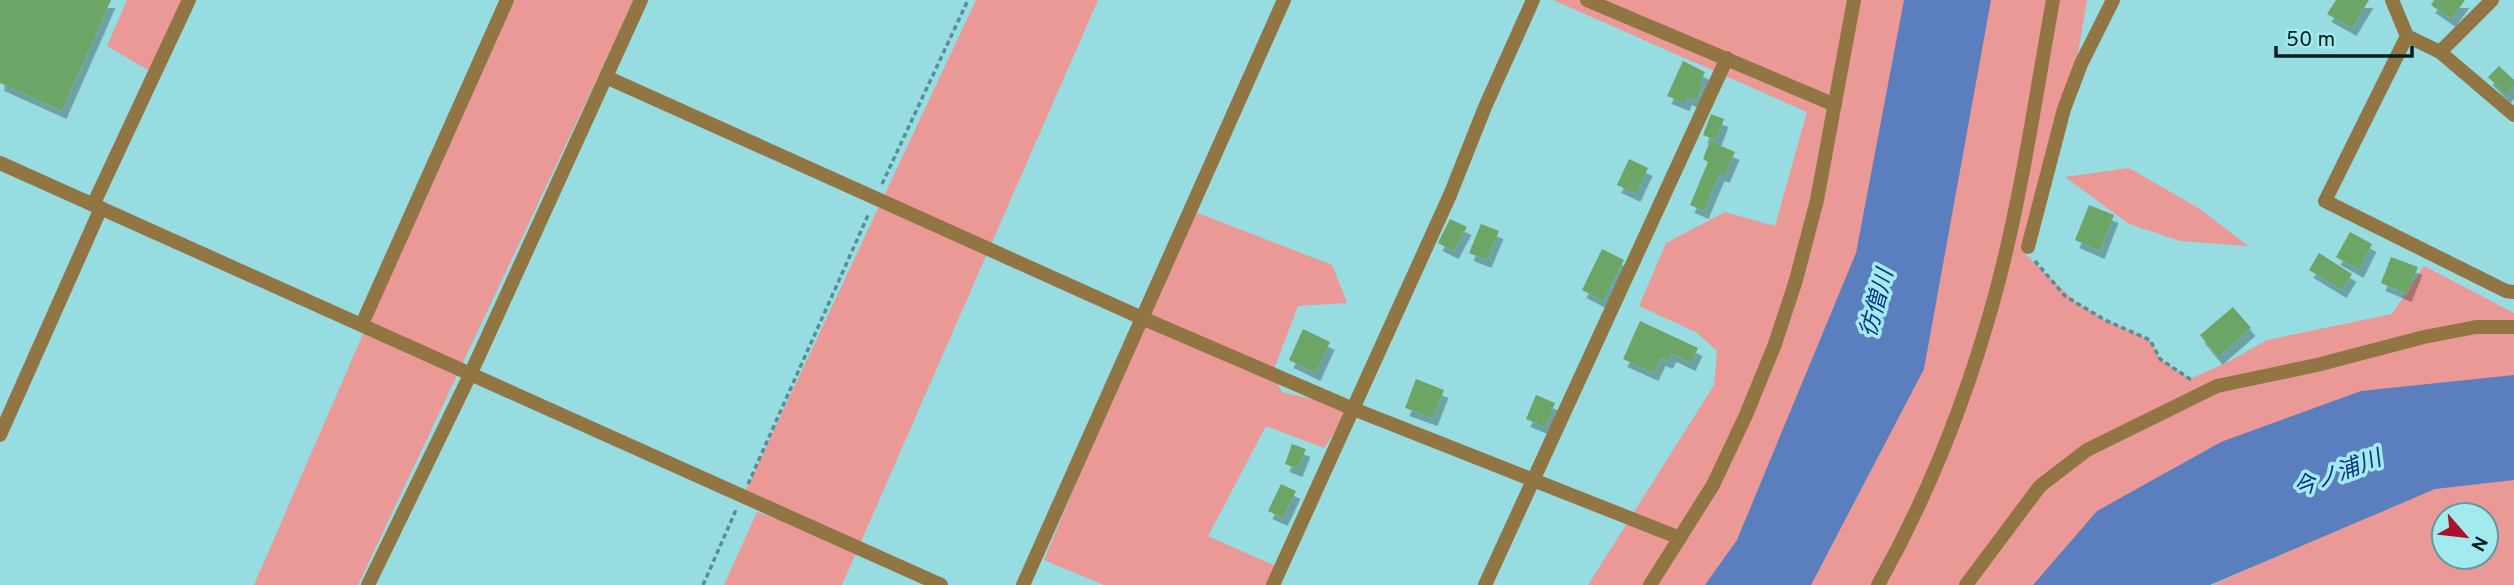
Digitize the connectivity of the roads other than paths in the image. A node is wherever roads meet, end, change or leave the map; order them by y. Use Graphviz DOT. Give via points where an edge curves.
graph roads {
  1 [pos="189,0"];
  2 [pos="507,0"];
  3 [pos="641,0"];
  4 [pos="1284,0"];
  5 [pos="1533,0"];
  6 [pos="1587,0"];
  7 [pos="1854,0"];
  8 [pos="2053,0"];
  9 [pos="2112,0"];
  10 [pos="2392,0"];
  11 [pos="2492,0"];
  12 [pos="2407,36"];
  13 [pos="2440,52"];
  14 [pos="1727,58"];
  15 [pos="606,77"];
  16 [pos="1835,105"];
  17 [pos="2514,115"];
  18 [pos="0,163"];
  19 [pos="97,206"];
  20 [pos="2028,247"];
  21 [pos="2511,294"];
  22 [pos="1142,318"];
  23 [pos="362,324"];
  24 [pos="2514,327"];
  25 [pos="470,375"];
  26 [pos="1351,408"];
  27 [pos="0,435"];
  28 [pos="1532,480"];
  29 [pos="1680,538"];
  30 [pos="368,585"];
  31 [pos="941,585"];
  32 [pos="1023,585"];
  33 [pos="1273,585"];
  34 [pos="1485,585"];
  35 [pos="1650,585"];
  36 [pos="1878,585"];
  37 [pos="1966,585"];
  1 -- 19 [label="street"];
  2 -- 23 [label="street"];
  3 -- 15 [label="street"];
  4 -- 22 [label="street"];
  5 -- 26 [label="street" via="1450,195"];
  6 -- 14 [label="street"];
  7 -- 16 [label="street"];
  8 -- 36 [label="street" via="1994,299 1928,483"];
  9 -- 20 [label="street" via="2064,109"];
  10 -- 12 [label="street"];
  11 -- 13 [label="street"];
  12 -- 13 [label="street"];
  12 -- 21 [label="street" via="2325,201"];
  13 -- 17 [label="street"];
  14 -- 16 [label="street"];
  14 -- 28 [label="street"];
  15 -- 22 [label="street"];
  15 -- 25 [label="street"];
  16 -- 29 [label="street" via="1817,200 1774,344 1713,485"];
  18 -- 19 [label="street"];
  19 -- 23 [label="street"];
  19 -- 27 [label="street"];
  22 -- 26 [label="street"];
  22 -- 32 [label="street"];
  23 -- 25 [label="street"];
  24 -- 37 [label="street" via="2476,327 2424,337 2217,386 2087,450 2040,485"];
  25 -- 30 [label="street"];
  25 -- 31 [label="street"];
  26 -- 28 [label="street"];
  26 -- 33 [label="street"];
  28 -- 29 [label="street"];
  28 -- 34 [label="street"];
  29 -- 35 [label="street"];
}
